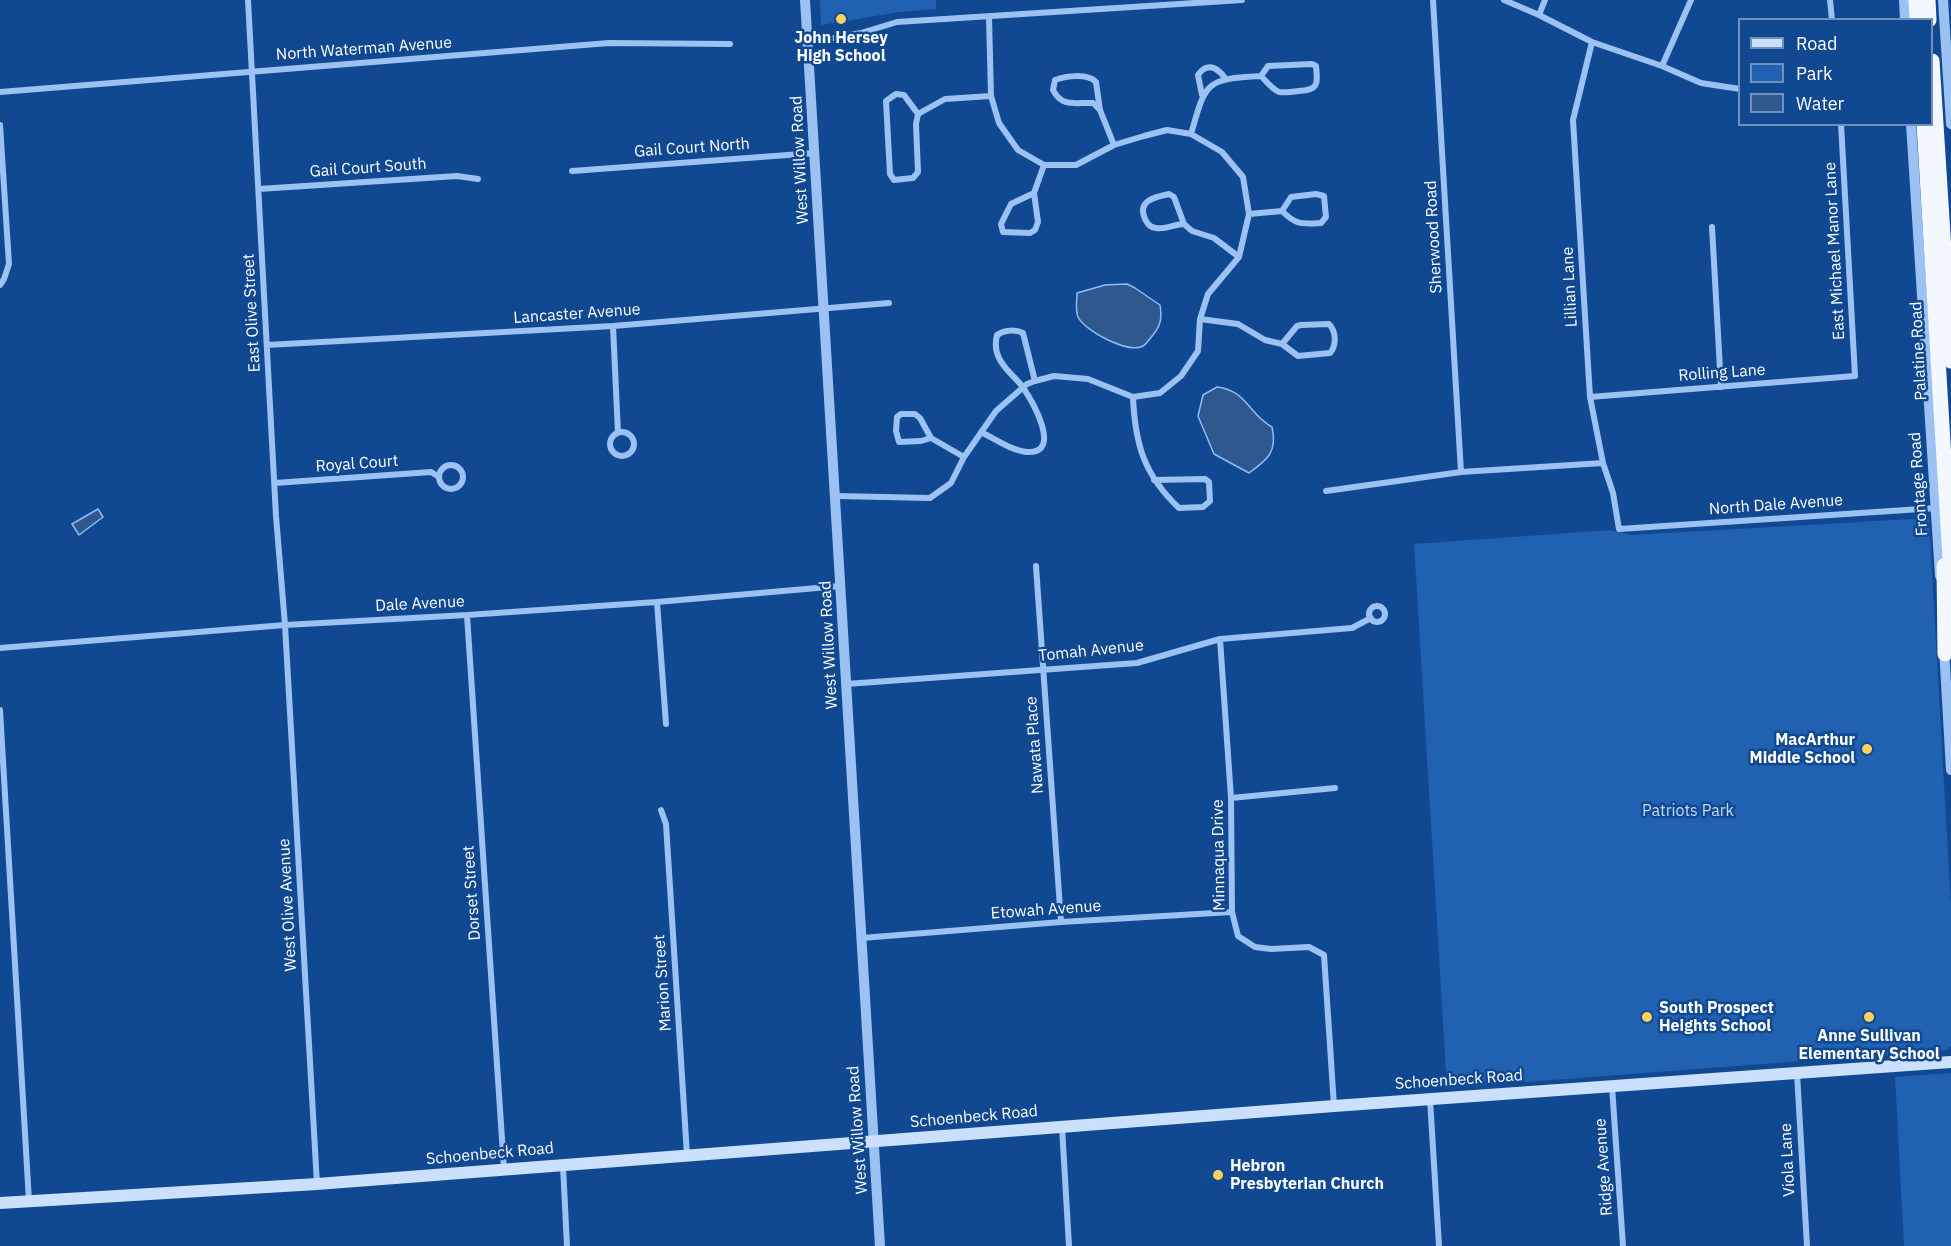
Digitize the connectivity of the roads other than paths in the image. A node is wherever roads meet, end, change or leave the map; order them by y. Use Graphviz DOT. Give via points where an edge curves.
graph roads {
  1 [pos="248,0"];
  2 [pos="805,0"];
  3 [pos="1242,0"];
  4 [pos="1433,0"];
  5 [pos="1504,0"];
  6 [pos="1545,0"];
  7 [pos="1691,0"];
  8 [pos="1830,0"];
  9 [pos="1904,0"];
  10 [pos="1916,0"];
  11 [pos="1928,0"];
  12 [pos="1943,0"];
  13 [pos="1539,15"];
  14 [pos="989,17"];
  15 [pos="1832,18"];
  16 [pos="1905,18"];
  17 [pos="1917,18"];
  18 [pos="1929,18"];
  19 [pos="1592,42"];
  20 [pos="808,43"];
  21 [pos="730,44"];
  22 [pos="1662,66"];
  23 [pos="251,71"];
  24 [pos="1261,76"];
  25 [pos="1933,77"];
  26 [pos="1225,78"];
  27 [pos="1738,89"];
  28 [pos="0,92"];
  29 [pos="1202,95"];
  30 [pos="991,96"];
  31 [pos="1100,110"];
  32 [pos="918,114"];
  33 [pos="1951,124"];
  34 [pos="0,125"];
  35 [pos="1841,126"];
  36 [pos="1911,126"];
  37 [pos="1924,126"];
  38 [pos="1191,134"];
  39 [pos="1114,145"];
  40 [pos="815,153"];
  41 [pos="1044,165"];
  42 [pos="572,171"];
  43 [pos="478,179"];
  44 [pos="259,189"];
  45 [pos="1034,193"];
  46 [pos="1282,211"];
  47 [pos="1249,214"];
  48 [pos="1184,224"];
  49 [pos="1712,227"];
  50 [pos="1239,257"];
  51 [pos="0,285"];
  52 [pos="889,303"];
  53 [pos="824,307"];
  54 [pos="1200,319"];
  55 [pos="613,326"];
  56 [pos="1282,344"];
  57 [pos="267,345"];
  58 [pos="1951,361"];
  59 [pos="1855,376"];
  60 [pos="1035,381"];
  61 [pos="1023,387"];
  62 [pos="1721,387"];
  63 [pos="1133,397"];
  64 [pos="1590,397"];
  65 [pos="981,432"];
  66 [pos="618,433"];
  67 [pos="1942,437"];
  68 [pos="931,438"];
  69 [pos="964,457"];
  70 [pos="1603,463"];
  71 [pos="1461,472"];
  72 [pos="439,477"];
  73 [pos="1155,480"];
  74 [pos="275,483"];
  75 [pos="1326,491"];
  76 [pos="836,496"];
  77 [pos="1936,508"];
  78 [pos="1619,529"];
  79 [pos="1036,566"];
  80 [pos="1951,576"];
  81 [pos="840,586"];
  82 [pos="657,602"];
  83 [pos="467,615"];
  84 [pos="1371,618"];
  85 [pos="285,625"];
  86 [pos="1220,639"];
  87 [pos="0,648"];
  88 [pos="1945,654"];
  89 [pos="1044,671"];
  90 [pos="846,684"];
  91 [pos="0,710"];
  92 [pos="666,724"];
  93 [pos="1951,771"];
  94 [pos="1335,788"];
  95 [pos="1231,798"];
  96 [pos="661,810"];
  97 [pos="1232,912"];
  98 [pos="1061,922"];
  99 [pos="862,938"];
  100 [pos="1951,1062"];
  101 [pos="1797,1073"];
  102 [pos="1612,1086"];
  103 [pos="1430,1099"];
  104 [pos="1334,1106"];
  105 [pos="1062,1126"];
  106 [pos="874,1141"];
  107 [pos="687,1156"];
  108 [pos="563,1165"];
  109 [pos="504,1170"];
  110 [pos="317,1184"];
  111 [pos="29,1201"];
  112 [pos="0,1203"];
  113 [pos="567,1246"];
  114 [pos="880,1246"];
  115 [pos="1069,1246"];
  116 [pos="1439,1246"];
  117 [pos="1623,1246"];
  118 [pos="1807,1246"];
  1 -- 23 [label="street, East Olive Street"];
  2 -- 20 [label="street, West Willow Road"];
  3 -- 14 [label="street"];
  4 -- 71 [label="street, Sherwood Road"];
  5 -- 13 [label="street"];
  6 -- 13 [label="street"];
  7 -- 22 [label="street"];
  8 -- 15 [label="street"];
  9 -- 16 [label="street"];
  10 -- 17 [label="highway"];
  11 -- 18 [label="highway"];
  12 -- 33 [label="street"];
  13 -- 19 [label="street"];
  14 -- 20 [label="street" via="897,22"];
  14 -- 30 [label="street"];
  19 -- 22 [label="street"];
  19 -- 64 [label="street, Lillian Lane" via="1573,120"];
  20 -- 40 [label="street, West Willow Road"];
  21 -- 23 [label="street, North Waterman Avenue" via="609,43"];
  22 -- 27 [label="street" via="1701,83"];
  23 -- 28 [label="street, North Waterman Avenue"];
  23 -- 44 [label="street, East Olive Street"];
  24 -- 24 [label="street" via="1281,92 1310,90 1317,84 1316,66 1312,64 1268,66"];
  24 -- 26 [label="street"];
  25 -- 58 [label="highway, Palatine Road"];
  26 -- 29 [label="street"];
  26 -- 29 [label="street" via="1220,70 1207,66 1202,69 1198,75"];
  29 -- 38 [label="street"];
  30 -- 32 [label="street" via="945,99"];
  30 -- 41 [label="street" via="999,123 1018,150"];
  31 -- 31 [label="street" via="1093,79 1087,76 1055,80 1053,90 1060,101 1093,103"];
  31 -- 39 [label="street"];
  32 -- 32 [label="street" via="904,95 896,94 886,101 890,174 894,180 913,178 918,172"];
  34 -- 51 [label="street" via="9,264"];
  35 -- 59 [label="street, East Michael Manor Lane"];
  36 -- 77 [label="street, Frontage Road"];
  37 -- 67 [label="highway, Palatine Road"];
  38 -- 39 [label="street" via="1167,130"];
  38 -- 47 [label="street" via="1222,152 1243,177"];
  39 -- 41 [label="street" via="1076,165"];
  40 -- 42 [label="street, Gail Court North"];
  40 -- 53 [label="street, West Willow Road"];
  41 -- 45 [label="street"];
  43 -- 44 [label="street, Gail Court South" via="457,176"];
  44 -- 57 [label="street, East Olive Street"];
  45 -- 45 [label="street" via="1011,204 1001,224 1003,232 1035,230 1038,222"];
  46 -- 46 [label="street" via="1300,224 1321,222 1326,217 1325,199 1316,194 1296,195"];
  46 -- 47 [label="street"];
  47 -- 50 [label="street"];
  48 -- 48 [label="street" via="1174,197 1169,194 1142,207 1147,224 1152,227"];
  48 -- 50 [label="street" via="1214,238"];
  49 -- 62 [label="street"];
  50 -- 54 [label="street" via="1208,294"];
  52 -- 53 [label="street, Lancaster Avenue"];
  53 -- 55 [label="street, Lancaster Avenue"];
  53 -- 76 [label="street, West Willow Road"];
  54 -- 56 [label="street" via="1238,324 1264,340"];
  54 -- 63 [label="street" via="1198,351 1181,376 1160,393"];
  55 -- 57 [label="street, Lancaster Avenue"];
  55 -- 66 [label="street"];
  56 -- 56 [label="street" via="1298,356 1326,355 1334,350 1334,331 1329,324 1301,325"];
  57 -- 74 [label="street, East Olive Street"];
  59 -- 62 [label="street, Rolling Lane"];
  60 -- 61 [label="street"];
  60 -- 61 [label="street" via="1023,333 1001,332 997,335 996,350 1006,369"];
  60 -- 63 [label="street" via="1054,376 1088,379"];
  61 -- 65 [label="street" via="996,411"];
  61 -- 65 [label="street" via="1044,428 1042,447 1026,452"];
  62 -- 64 [label="street, Rolling Lane"];
  63 -- 73 [label="street" via="1136,435"];
  64 -- 70 [label="street, Lillian Lane"];
  65 -- 69 [label="street"];
  67 -- 80 [label="highway, Palatine Road"];
  67 -- 88 [label="highway"];
  68 -- 68 [label="street" via="915,414 897,417 899,442"];
  68 -- 69 [label="street"];
  69 -- 76 [label="street" via="951,483 930,498"];
  70 -- 71 [label="street"];
  70 -- 78 [label="street, Lillian Lane"];
  71 -- 75 [label="street"];
  72 -- 72 [label="street, Royal Court" via="447,489 455,489 463,481 461,469 453,465 445,466"];
  72 -- 74 [label="street, Royal Court" via="431,472"];
  73 -- 73 [label="street" via="1179,507 1203,507 1210,501 1209,482 1205,479"];
  74 -- 85 [label="street, East Olive Street"];
  76 -- 81 [label="street, West Willow Road"];
  77 -- 78 [label="street, North Dale Avenue"];
  77 -- 88 [label="street, Frontage Road"];
  79 -- 89 [label="street, Nawata Place"];
  81 -- 82 [label="street, Dale Avenue"];
  81 -- 90 [label="street, West Willow Road"];
  82 -- 83 [label="street, Dale Avenue"];
  82 -- 92 [label="street"];
  83 -- 85 [label="street, Dale Avenue"];
  83 -- 109 [label="street, Dorset Street"];
  84 -- 86 [label="street, Tomah Avenue" via="1352,628"];
  85 -- 87 [label="street, Dale Avenue"];
  85 -- 110 [label="street, West Olive Avenue"];
  86 -- 89 [label="street, Tomah Avenue" via="1137,663"];
  86 -- 95 [label="street, Minnaqua Drive"];
  88 -- 93 [label="street, Frontage Road"];
  89 -- 90 [label="street, Tomah Avenue"];
  89 -- 98 [label="street, Nawata Place"];
  90 -- 99 [label="street, West Willow Road"];
  91 -- 111 [label="street"];
  94 -- 95 [label="street"];
  95 -- 97 [label="street, Minnaqua Drive"];
  96 -- 107 [label="street, Marion Street" via="666,824"];
  97 -- 98 [label="street, Etowah Avenue"];
  97 -- 104 [label="street, Minnaqua Drive" via="1238,936 1255,947 1309,947 1324,955"];
  98 -- 99 [label="street, Etowah Avenue"];
  99 -- 106 [label="street, West Willow Road"];
  100 -- 101 [label="main road, Schoenbeck Road"];
  101 -- 102 [label="main road, Schoenbeck Road"];
  101 -- 118 [label="street, Viola Lane"];
  102 -- 103 [label="main road, Schoenbeck Road"];
  102 -- 117 [label="street, Ridge Avenue"];
  103 -- 104 [label="main road, Schoenbeck Road"];
  103 -- 116 [label="street"];
  104 -- 105 [label="main road, Schoenbeck Road"];
  105 -- 106 [label="main road, Schoenbeck Road"];
  105 -- 115 [label="street"];
  106 -- 107 [label="main road, Schoenbeck Road"];
  106 -- 114 [label="street, West Willow Road"];
  107 -- 108 [label="main road, Schoenbeck Road"];
  108 -- 109 [label="main road, Schoenbeck Road"];
  108 -- 113 [label="street"];
  109 -- 110 [label="main road, Schoenbeck Road"];
  110 -- 111 [label="main road, Schoenbeck Road"];
  111 -- 112 [label="main road, Schoenbeck Road"];
}
